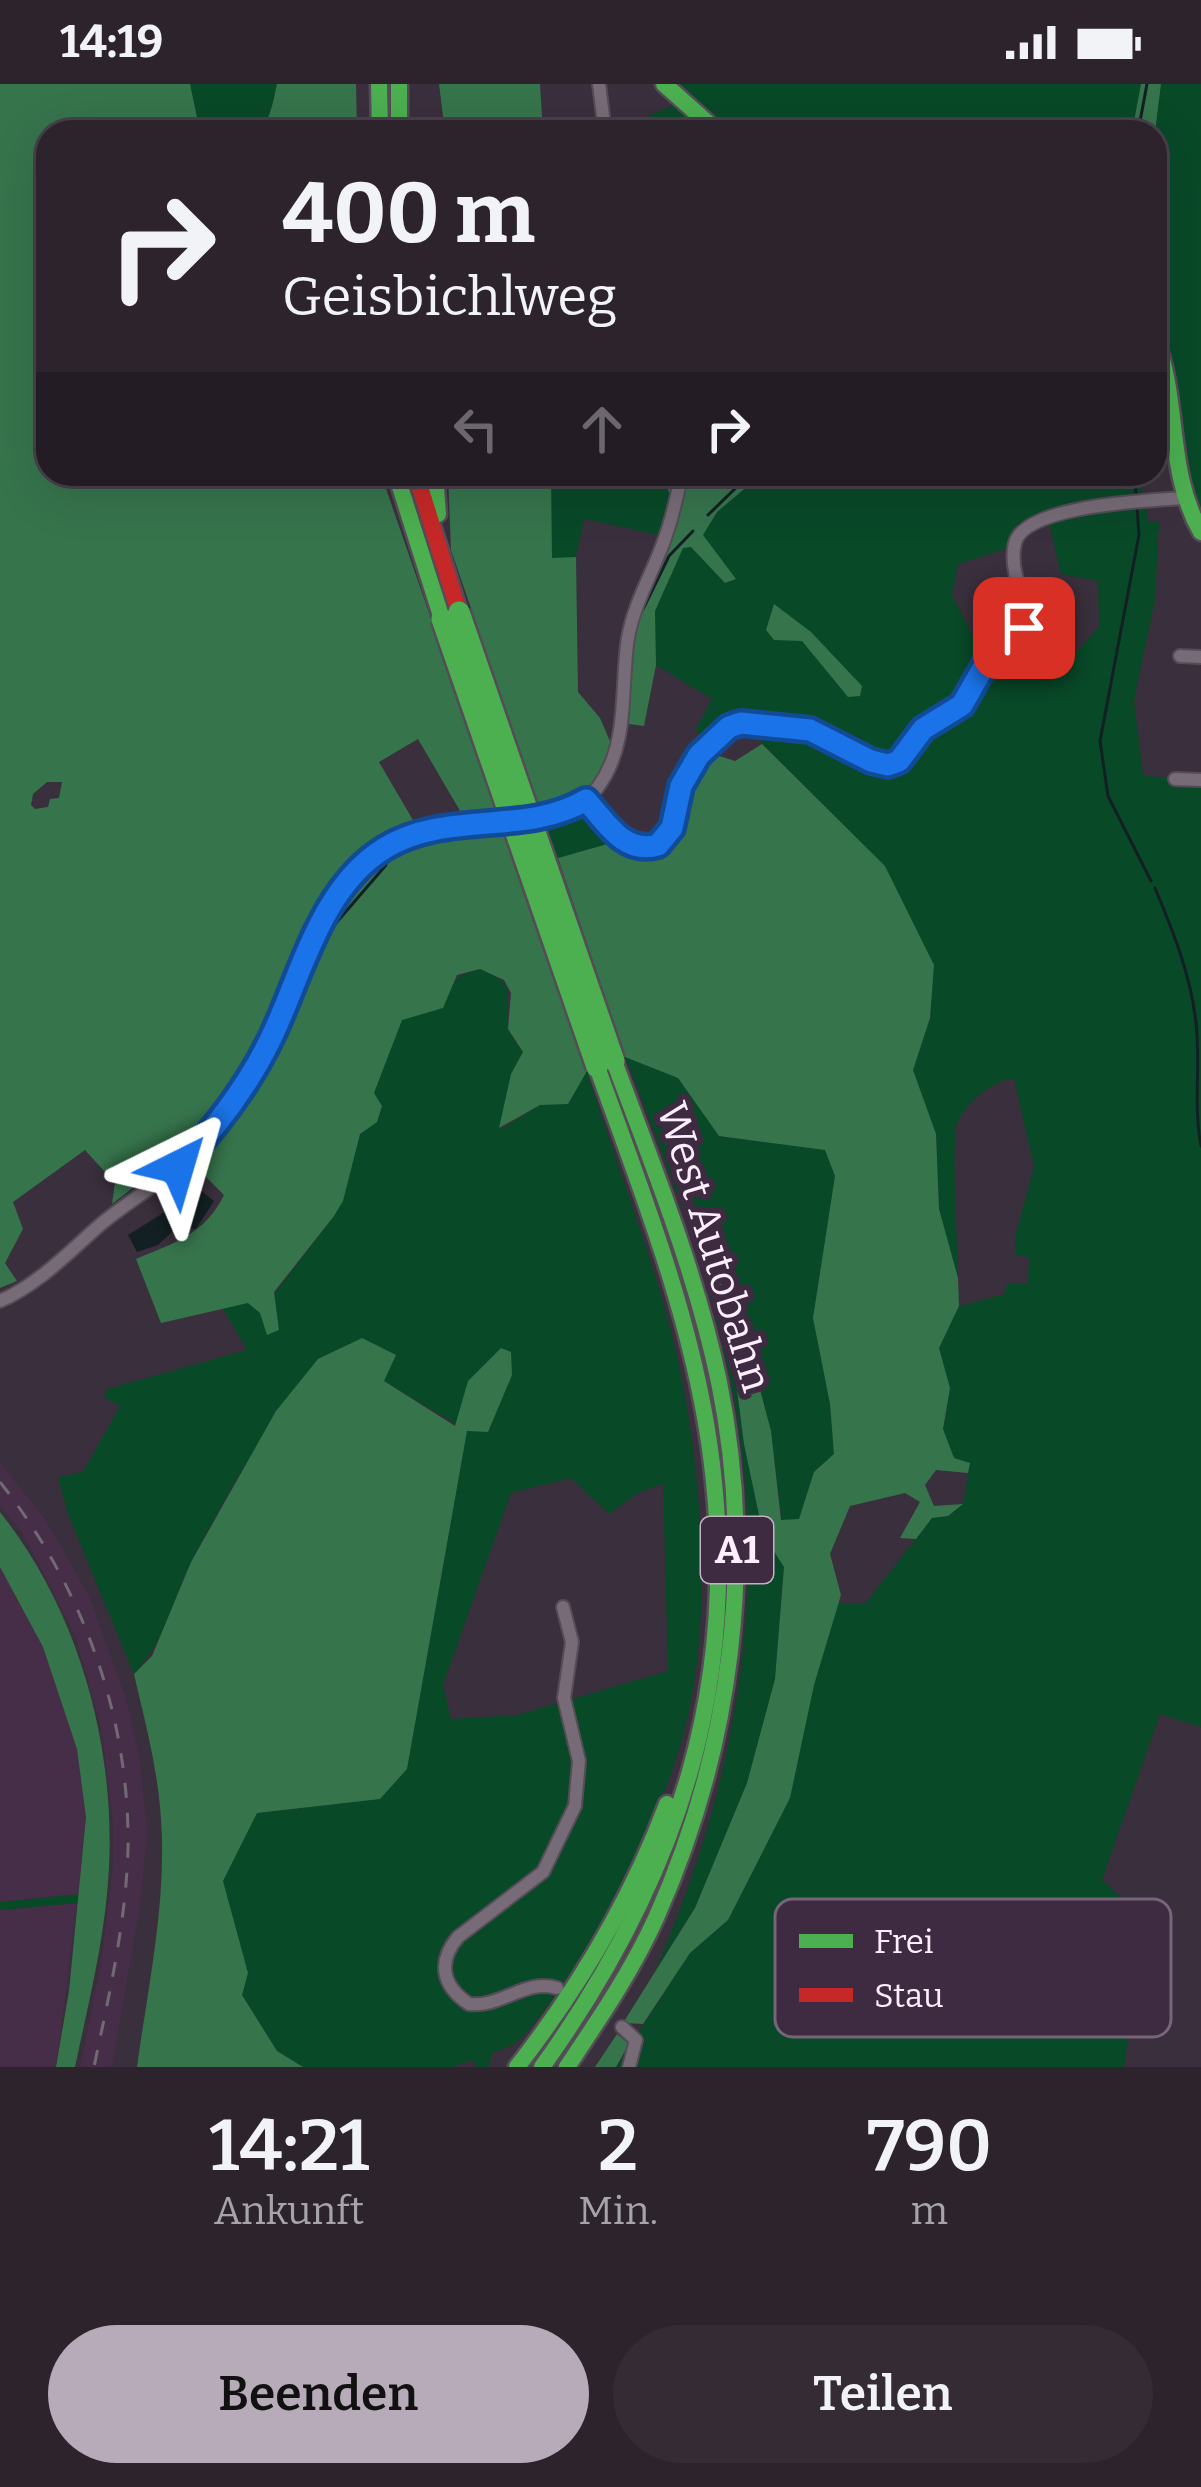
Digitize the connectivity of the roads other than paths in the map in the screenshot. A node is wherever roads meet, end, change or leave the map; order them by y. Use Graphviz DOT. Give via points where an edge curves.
graph roads {
  1 [pos="379,84"];
  2 [pos="399,84"];
  3 [pos="599,84"];
  4 [pos="664,84"];
  5 [pos="380,120"];
  6 [pos="399,120"];
  7 [pos="603,120"];
  8 [pos="704,120"];
  9 [pos="1167,392"];
  10 [pos="401,486"];
  11 [pos="420,486"];
  12 [pos="436,486"];
  13 [pos="679,486"];
  14 [pos="1182,498"];
  15 [pos="1201,532"];
  16 [pos="445,568"];
  17 [pos="451,616"];
  18 [pos="1180,656"];
  19 [pos="1201,657"];
  20 [pos="1175,779"];
  21 [pos="1201,780"];
  22 [pos="586,800"];
  23 [pos="606,1064"];
  24 [pos="0,1301"];
  25 [pos="563,1607"];
  26 [pos="697,1745"];
  27 [pos="560,1997"];
  28 [pos="622,2027"];
  29 [pos="502,2067"];
  30 [pos="517,2067"];
  31 [pos="542,2067"];
  32 [pos="567,2067"];
  33 [pos="629,2067"];
  1 -- 5 [label="main road"];
  2 -- 6 [label="main road"];
  3 -- 7 [label="street"];
  4 -- 8 [label="main road"];
  9 -- 14 [label="main road"];
  10 -- 17 [label="main road, A1"];
  11 -- 16 [label="main road, A1"];
  12 -- 16 [label="main road"];
  13 -- 22 [label="street" via="628,636 612,763"];
  14 -- 15 [label="main road"];
  14 -- 22 [label="street" via="1025,526 1013,567 1029,616 1024,628 991,654 962,705 923,729 899,761 871,761 810,730 741,723 699,755 658,845 621,839"];
  16 -- 17 [label="main road, A1"];
  17 -- 23 [label="main road, A1, bridge"];
  18 -- 19 [label="street"];
  20 -- 21 [label="street"];
  22 -- 24 [label="street" via="553,815 421,832 363,865 314,940 252,1074 200,1144"];
  23 -- 26 [label="main road, West Autobahn / A1" via="673,1284 710,1444 718,1586"];
  23 -- 32 [label="main road, West Autobahn / A1" via="707,1333 727,1426 737,1597 719,1736 693,1833 630,1973"];
  25 -- 27 [label="street" via="572,1642 563,1698 579,1761 575,1806 543,1872 458,1937 443,1969 450,1989 469,2004 534,1985"];
  26 -- 27 [label="main road" via="604,1939"];
  26 -- 31 [label="main road, West Autobahn / A1" via="642,1908"];
  27 -- 29 [label="main road"];
  27 -- 30 [label="main road"];
  28 -- 33 [label="street" via="636,2040"];
}
